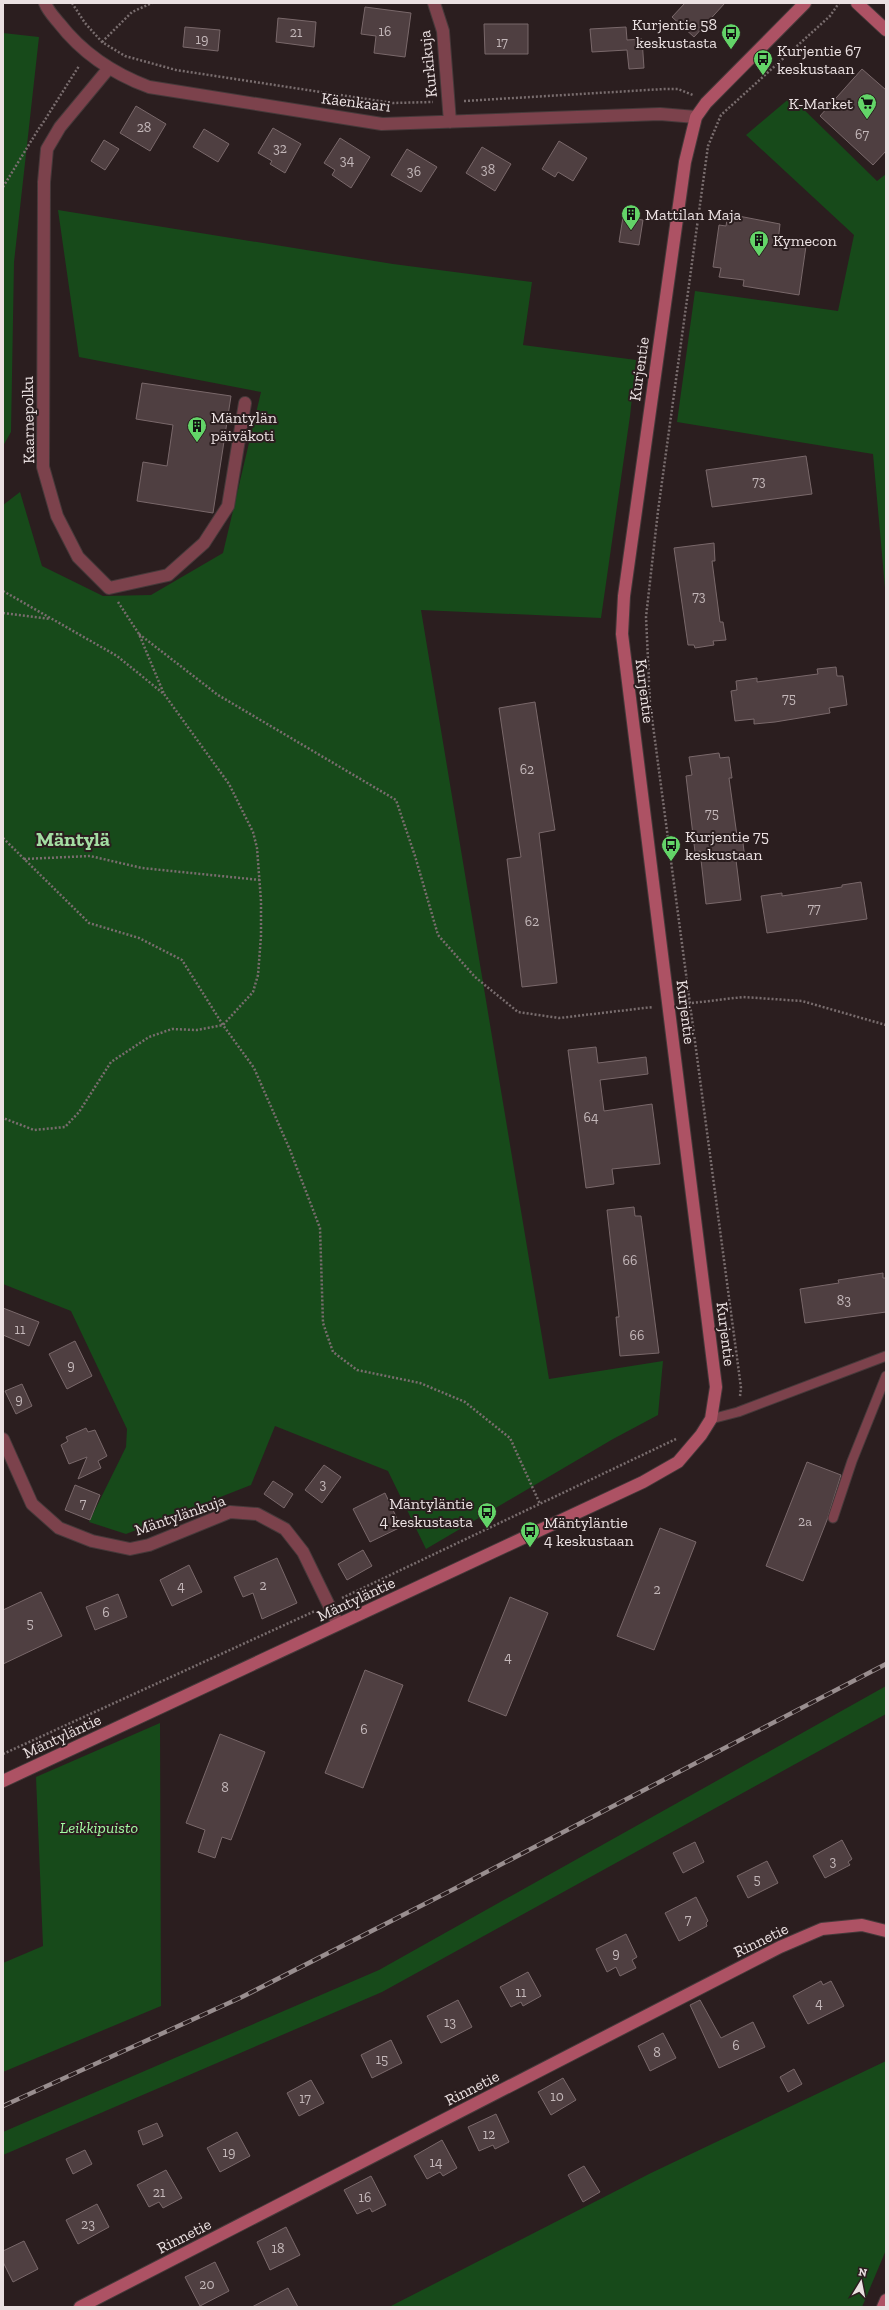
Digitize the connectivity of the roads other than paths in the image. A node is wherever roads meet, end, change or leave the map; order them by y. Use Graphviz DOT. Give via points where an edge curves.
graph roads {
  1 [pos="45,3"];
  2 [pos="434,3"];
  3 [pos="805,3"];
  4 [pos="857,3"];
  5 [pos="886,30"];
  6 [pos="109,68"];
  7 [pos="696,117"];
  8 [pos="450,122"];
  9 [pos="245,403"];
  10 [pos="886,1356"];
  11 [pos="886,1376"];
  12 [pos="707,1427"];
  13 [pos="3,1439"];
  14 [pos="833,1518"];
  15 [pos="338,1624"];
  16 [pos="3,1781"];
  17 [pos="886,1931"];
  18 [pos="886,2300"];
  19 [pos="80,2307"];
  20 [pos="883,2307"];
  1 -- 6 [label="street, Käenkaari" via="73,41"];
  2 -- 8 [label="street, Kurkikuja" via="443,31"];
  3 -- 7 [label="street, Kurjentie" via="706,103"];
  4 -- 5 [label="street"];
  6 -- 8 [label="street, Käenkaari" via="127,79 149,87 382,124"];
  6 -- 9 [label="street, Kaarnepolku" via="60,128 47,149 44,182 43,467 57,516 78,557 109,588 168,575 204,543 228,506"];
  7 -- 8 [label="street, Käenkaari" via="660,114"];
  7 -- 12 [label="street, Kurjentie" via="685,162 624,596 622,634 716,1387"];
  10 -- 12 [label="lane" via="738,1412"];
  11 -- 14 [label="lane" via="852,1461"];
  12 -- 15 [label="street, Mäntyläntie" via="678,1462 643,1482"];
  13 -- 15 [label="street, Mäntylänkuja" via="32,1504 59,1528 92,1541 130,1549 149,1545 230,1512 257,1514 285,1529 303,1552"];
  15 -- 16 [label="street, Mäntyläntie"];
  17 -- 19 [label="street, Rinnetie" via="862,1925 822,1929 780,1948"];
  18 -- 20 [label="street"];
}
